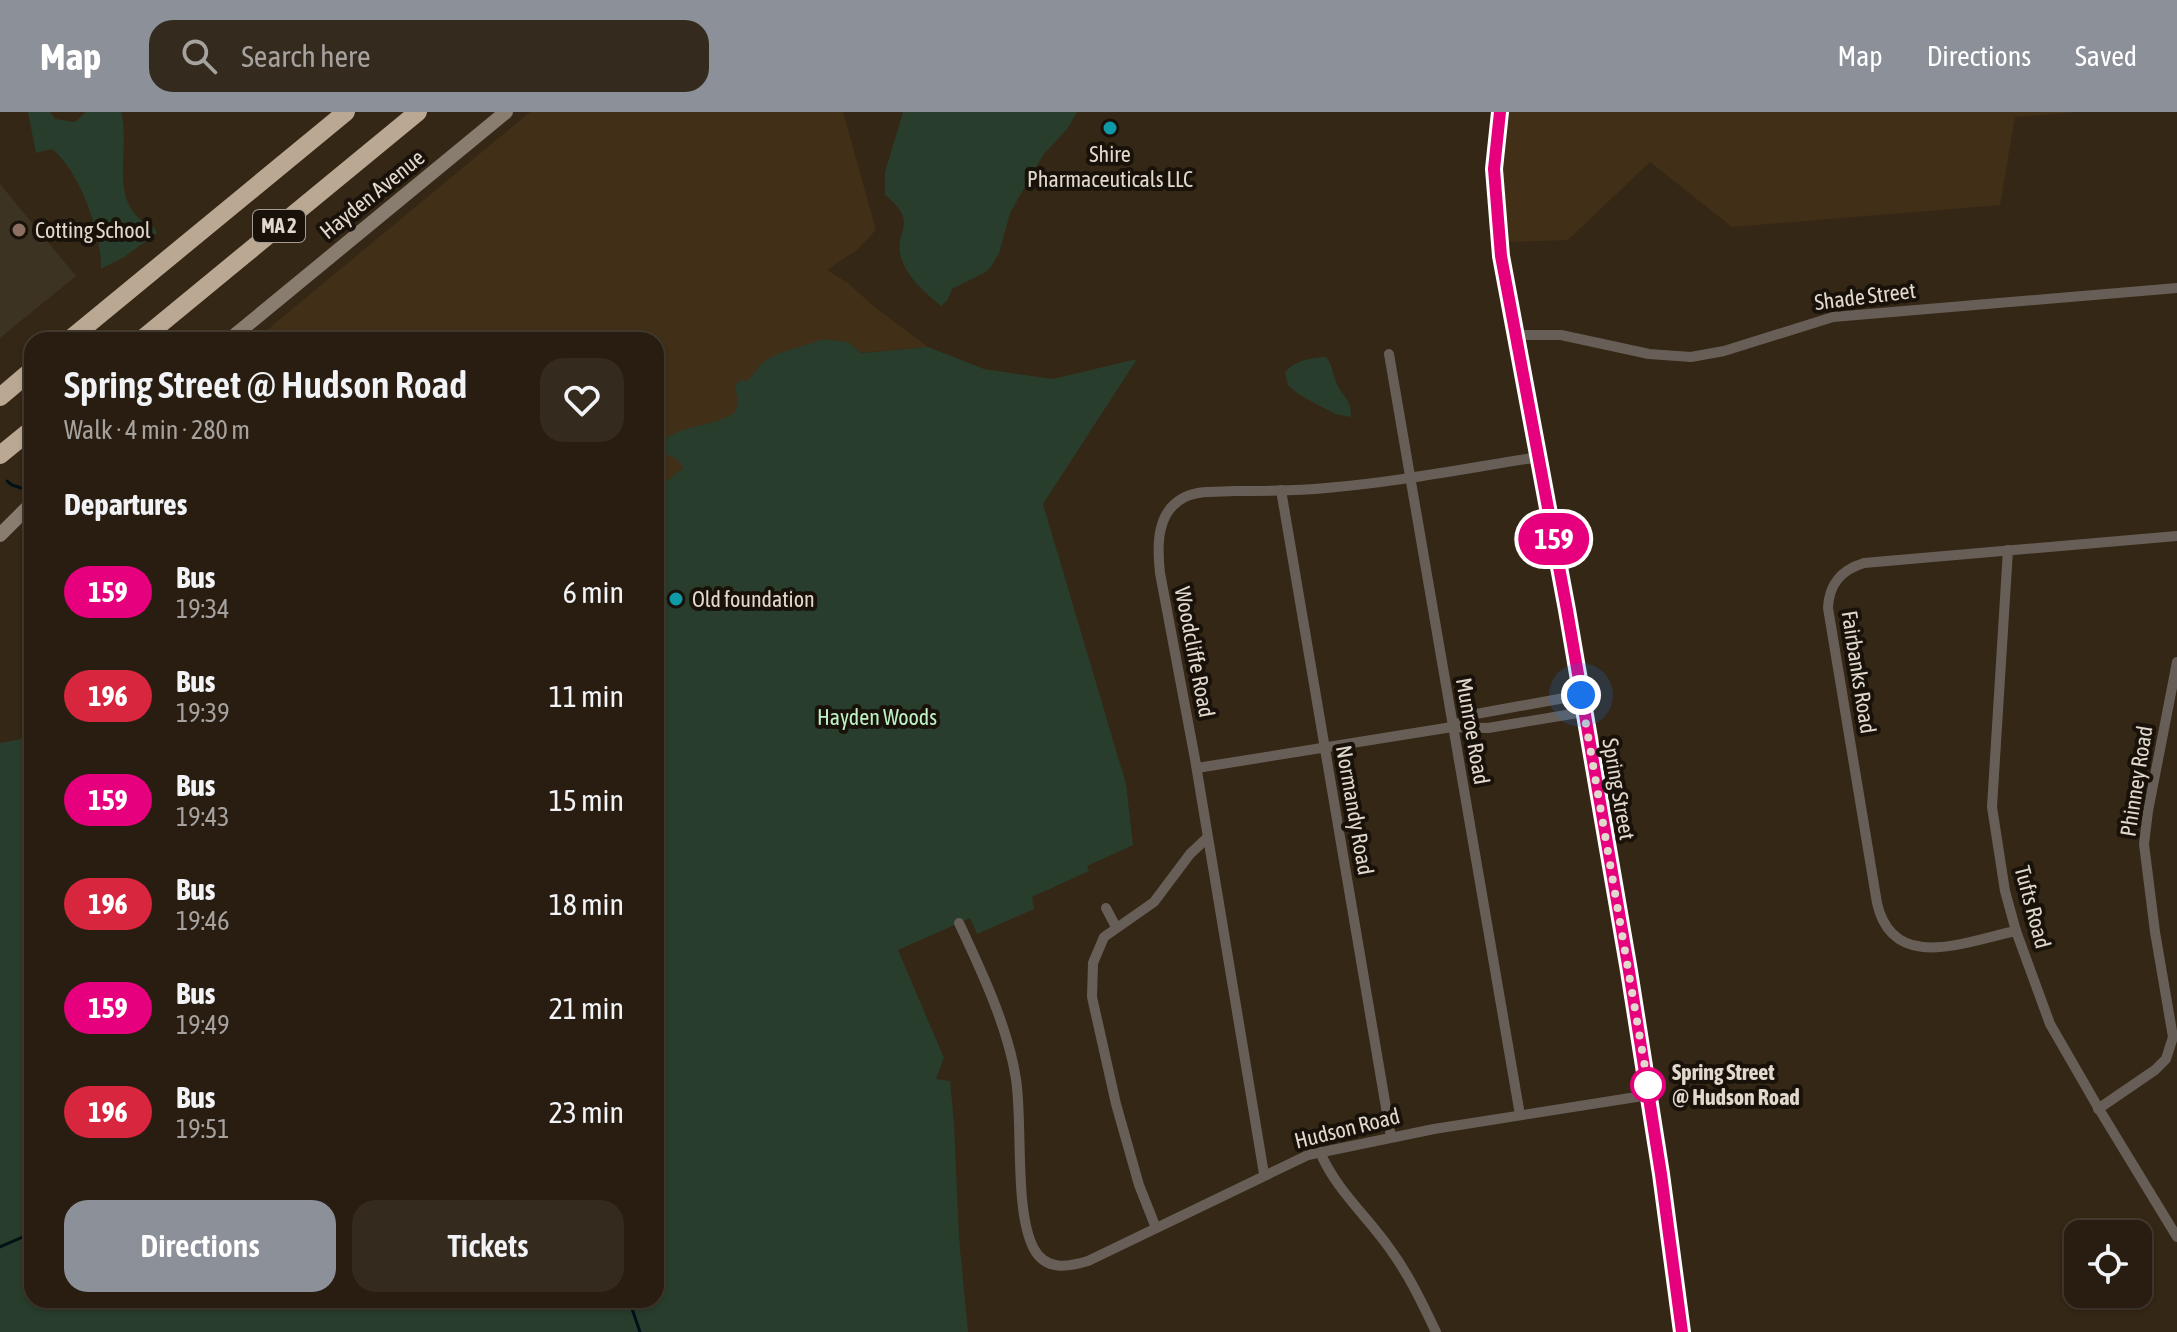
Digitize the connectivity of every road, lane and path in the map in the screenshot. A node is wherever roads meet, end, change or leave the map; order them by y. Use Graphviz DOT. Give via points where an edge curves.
graph roads {
  1 [pos="346,112"];
  2 [pos="418,112"];
  3 [pos="506,112"];
  4 [pos="1500,112"];
  5 [pos="2177,288"];
  6 [pos="79,332"];
  7 [pos="151,332"];
  8 [pos="239,332"];
  9 [pos="1517,335"];
  10 [pos="1389,354"];
  11 [pos="24,377"];
  12 [pos="0,397"];
  13 [pos="24,436"];
  14 [pos="0,455"];
  15 [pos="1539,457"];
  16 [pos="1410,479"];
  17 [pos="1281,490"];
  18 [pos="24,511"];
  19 [pos="0,535"];
  20 [pos="2177,536"];
  21 [pos="2008,550"];
  22 [pos="2177,662"];
  23 [pos="1581,695"];
  24 [pos="1584,712"];
  25 [pos="1452,727"];
  26 [pos="1324,748"];
  27 [pos="1197,768"];
  28 [pos="1207,838"];
  29 [pos="1106,908"];
  30 [pos="959,923"];
  31 [pos="1116,927"];
  32 [pos="2016,931"];
  33 [pos="1649,1095"];
  34 [pos="2098,1109"];
  35 [pos="1520,1115"];
  36 [pos="1391,1137"];
  37 [pos="1320,1152"];
  38 [pos="1264,1174"];
  39 [pos="1156,1228"];
  40 [pos="2177,1237"];
  41 [pos="1436,1332"];
  42 [pos="1682,1332"];
  1 -- 6 [label="highway, MA 2"];
  2 -- 7 [label="highway, MA 2"];
  3 -- 8 [label="main road, Hayden Avenue"];
  4 -- 9 [label="main road, Spring Street" via="1495,197"];
  5 -- 9 [label="street, Shade Street" via="1833,317 1691,357 1649,354 1561,335"];
  9 -- 15 [label="main road, Spring Street"];
  10 -- 16 [label="street, Munroe Road"];
  11 -- 12 [label="highway"];
  13 -- 14 [label="highway"];
  15 -- 16 [label="street, Woodcliffe Road"];
  15 -- 23 [label="main road, Spring Street"];
  16 -- 17 [label="street, Woodcliffe Road"];
  16 -- 25 [label="street, Munroe Road"];
  17 -- 26 [label="street, Normandy Road"];
  17 -- 27 [label="street, Woodcliffe Road" via="1186,496 1164,520 1157,545 1160,573"];
  18 -- 19 [label="main road"];
  20 -- 21 [label="street, Fairbanks Road"];
  21 -- 32 [label="street, Tufts Road" via="1992,807"];
  21 -- 32 [label="street, Fairbanks Road" via="1853,566 1839,577 1828,596 1828,608 1885,927 1902,943 1927,948"];
  22 -- 34 [label="street, Phinney Road" via="2144,844 2173,1037 2166,1059 2155,1070"];
  23 -- 24 [label="main road, Spring Street"];
  23 -- 25 [label="street" via="1476,714"];
  24 -- 25 [label="street" via="1488,728"];
  24 -- 33 [label="main road, Spring Street"];
  25 -- 26 [label="street"];
  25 -- 35 [label="street, Munroe Road"];
  26 -- 27 [label="street"];
  26 -- 36 [label="street, Normandy Road"];
  27 -- 28 [label="street, Woodcliffe Road"];
  28 -- 31 [label="street" via="1154,902"];
  28 -- 38 [label="street, Woodcliffe Road"];
  29 -- 31 [label="street"];
  30 -- 39 [label="street, Hudson Road" via="980,968 1015,1074 1022,1194 1035,1251 1048,1265 1074,1265"];
  31 -- 39 [label="street" via="1100,944 1093,963 1092,997 1127,1144"];
  32 -- 34 [label="street, Tufts Road" via="2050,1024"];
  33 -- 35 [label="street, Hudson Road"];
  33 -- 42 [label="main road, Spring Street"];
  34 -- 40 [label="street, Tufts Road"];
  35 -- 36 [label="street, Hudson Road"];
  36 -- 37 [label="street, Hudson Road"];
  37 -- 38 [label="street, Hudson Road"];
  37 -- 41 [label="street" via="1329,1172 1413,1284"];
  38 -- 39 [label="street, Hudson Road"];
}
